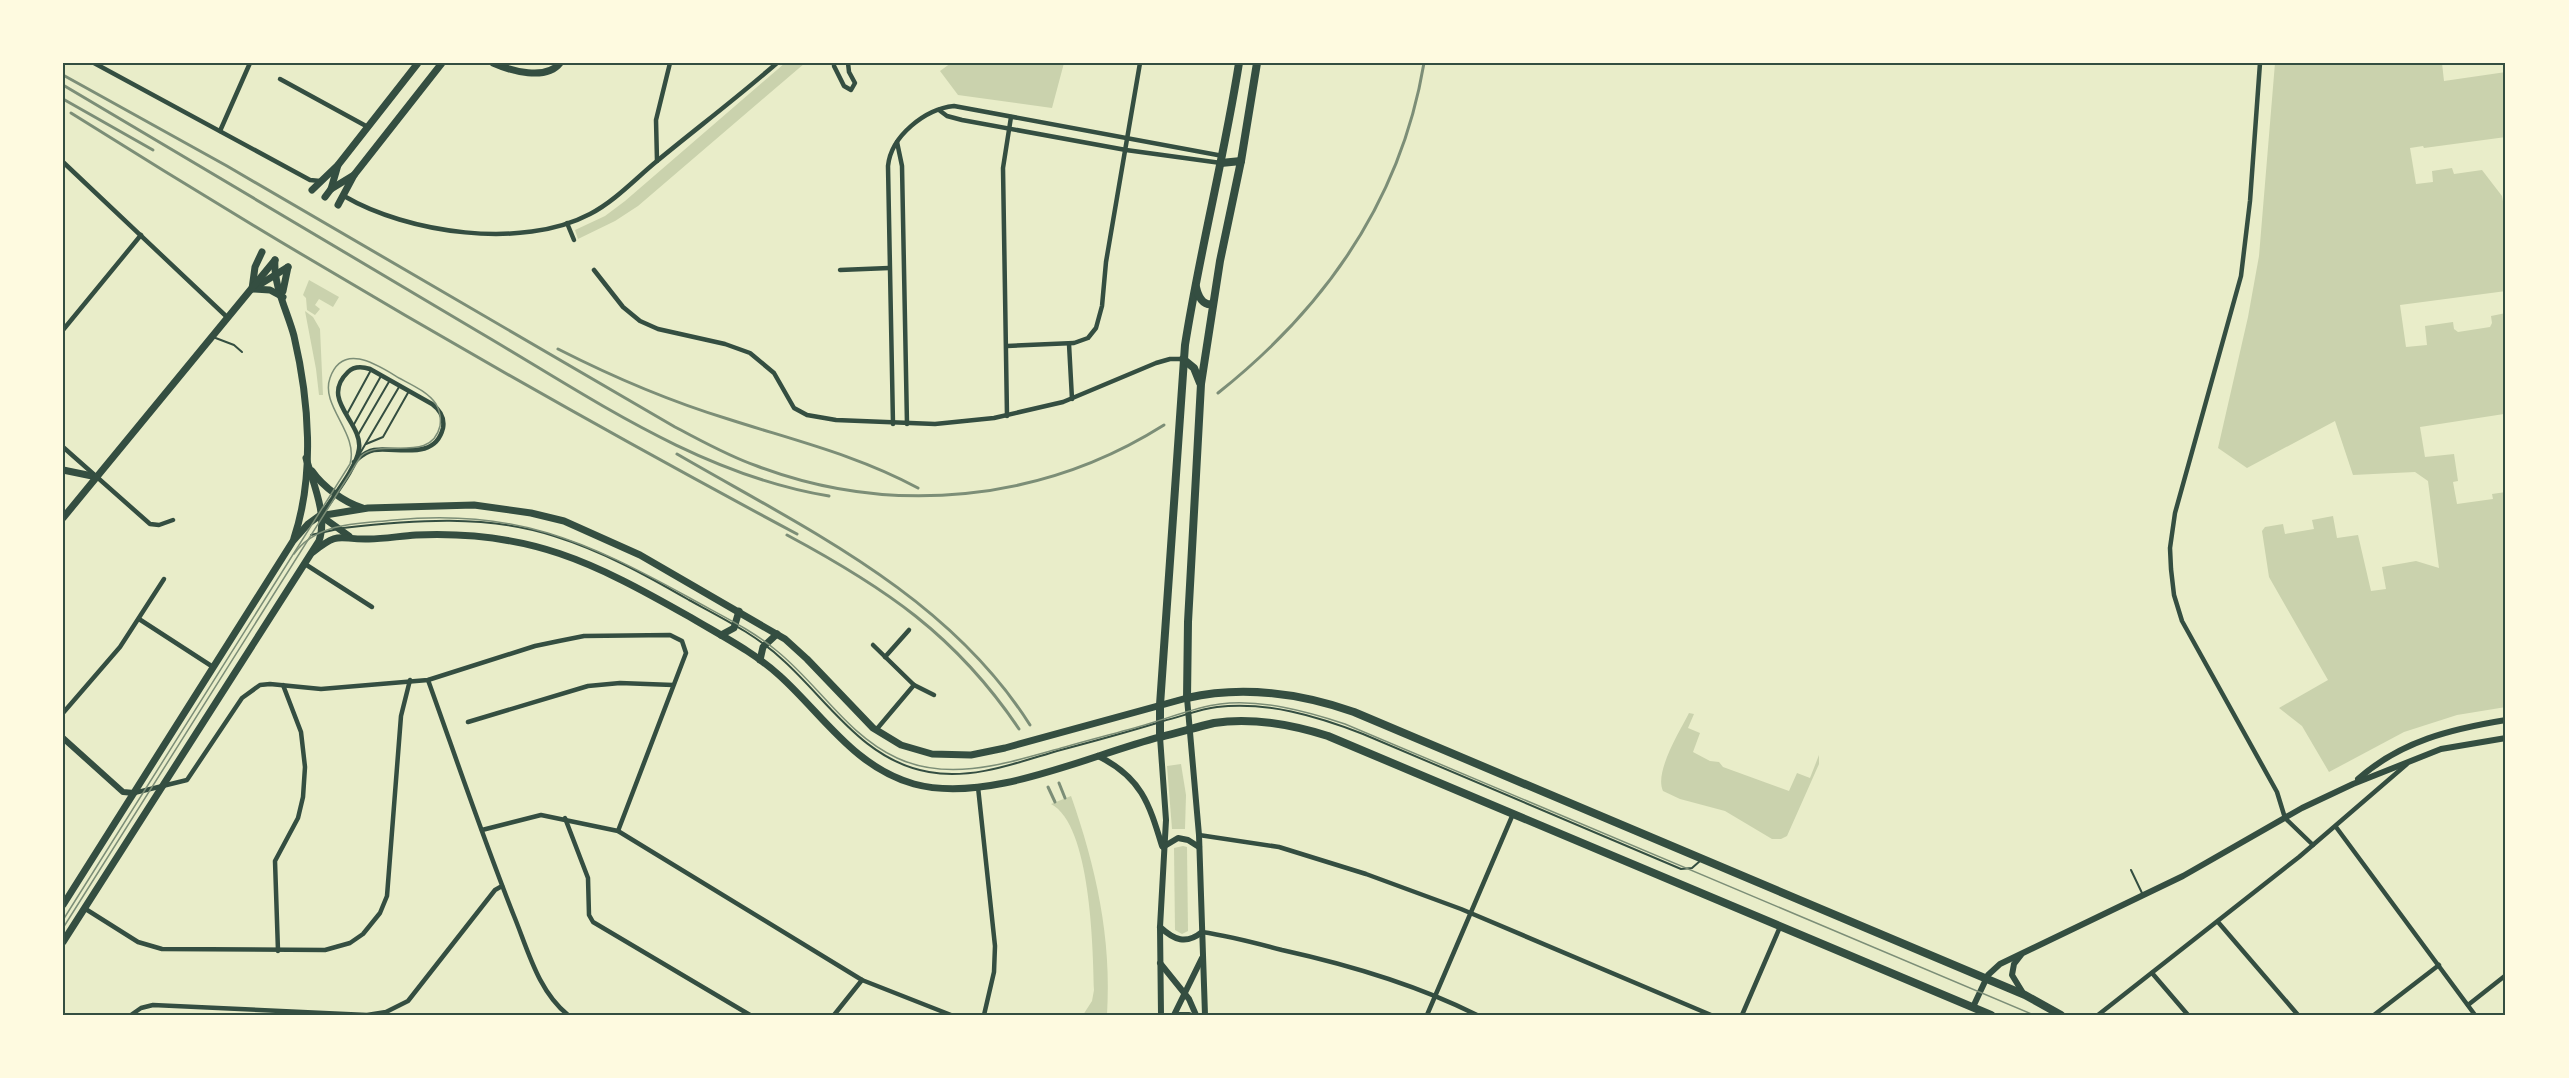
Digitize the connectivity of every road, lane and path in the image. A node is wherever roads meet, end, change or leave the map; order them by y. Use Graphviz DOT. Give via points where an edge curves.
graph roads {
  1 [pos="94,63"];
  2 [pos="250,63"];
  3 [pos="442,63"];
  4 [pos="492,63"];
  5 [pos="560,63"];
  6 [pos="670,63"];
  7 [pos="777,63"];
  8 [pos="848,63"];
  9 [pos="1140,63"];
  10 [pos="1239,63"];
  11 [pos="1257,63"];
  12 [pos="2260,63"];
  13 [pos="414,65"];
  14 [pos="834,66"];
  15 [pos="280,78"];
  16 [pos="939,110"];
  17 [pos="1011,117"];
  18 [pos="366,126"];
  19 [pos="1009,129"];
  20 [pos="220,131"];
  21 [pos="1128,138"];
  22 [pos="897,142"];
  23 [pos="1126,150"];
  24 [pos="1222,160"];
  25 [pos="657,161"];
  26 [pos="1241,161"];
  27 [pos="63,162"];
  28 [pos="338,165"];
  29 [pos="354,174"];
  30 [pos="320,181"];
  31 [pos="331,189"];
  32 [pos="312,190"];
  33 [pos="344,196"];
  34 [pos="325,197"];
  35 [pos="338,205"];
  36 [pos="567,223"];
  37 [pos="141,235"];
  38 [pos="574,240"];
  39 [pos="262,252"];
  40 [pos="889,258"];
  41 [pos="904,258"];
  42 [pos="890,268"];
  43 [pos="594,270"];
  44 [pos="840,270"];
  45 [pos="276,276"];
  46 [pos="1195,283"];
  47 [pos="252,289"];
  48 [pos="283,297"];
  49 [pos="1213,304"];
  50 [pos="228,318"];
  51 [pos="63,330"];
  52 [pos="212,337"];
  53 [pos="1069,344"];
  54 [pos="1007,346"];
  55 [pos="242,352"];
  56 [pos="1184,359"];
  57 [pos="372,370"];
  58 [pos="382,375"];
  59 [pos="390,380"];
  60 [pos="1201,384"];
  61 [pos="400,386"];
  62 [pos="409,391"];
  63 [pos="1072,399"];
  64 [pos="1007,416"];
  65 [pos="347,417"];
  66 [pos="893,424"];
  67 [pos="907,424"];
  68 [pos="353,426"];
  69 [pos="358,437"];
  70 [pos="365,445"];
  71 [pos="63,447"];
  72 [pos="376,450"];
  73 [pos="306,458"];
  74 [pos="354,462"];
  75 [pos="63,470"];
  76 [pos="97,477"];
  77 [pos="335,493"];
  78 [pos="368,508"];
  79 [pos="321,516"];
  80 [pos="63,518"];
  81 [pos="173,520"];
  82 [pos="339,529"];
  83 [pos="321,532"];
  84 [pos="311,535"];
  85 [pos="352,537"];
  86 [pos="294,541"];
  87 [pos="313,552"];
  88 [pos="305,564"];
  89 [pos="164,579"];
  90 [pos="372,608"];
  91 [pos="739,611"];
  92 [pos="139,619"];
  93 [pos="735,626"];
  94 [pos="909,630"];
  95 [pos="777,634"];
  96 [pos="721,635"];
  97 [pos="765,645"];
  98 [pos="873,645"];
  99 [pos="885,657"];
  100 [pos="760,660"];
  101 [pos="213,667"];
  102 [pos="410,680"];
  103 [pos="428,680"];
  104 [pos="283,685"];
  105 [pos="674,685"];
  106 [pos="914,685"];
  107 [pos="934,695"];
  108 [pos="1187,698"];
  109 [pos="1160,705"];
  110 [pos="63,713"];
  111 [pos="1189,714"];
  112 [pos="2506,720"];
  113 [pos="468,722"];
  114 [pos="1160,722"];
  115 [pos="1190,729"];
  116 [pos="876,730"];
  117 [pos="1160,737"];
  118 [pos="63,738"];
  119 [pos="2506,738"];
  120 [pos="1098,756"];
  121 [pos="2411,760"];
  122 [pos="2353,784"];
  123 [pos="161,787"];
  124 [pos="978,787"];
  125 [pos="134,794"];
  126 [pos="1513,814"];
  127 [pos="565,818"];
  128 [pos="2285,818"];
  129 [pos="2336,827"];
  130 [pos="482,830"];
  131 [pos="618,831"];
  132 [pos="1199,835"];
  133 [pos="2313,845"];
  134 [pos="1199,847"];
  135 [pos="1163,848"];
  136 [pos="1701,860"];
  137 [pos="2131,870"];
  138 [pos="502,886"];
  139 [pos="2143,896"];
  140 [pos="63,905"];
  141 [pos="84,908"];
  142 [pos="1471,913"];
  143 [pos="2218,921"];
  144 [pos="1160,927"];
  145 [pos="1779,927"];
  146 [pos="1202,932"];
  147 [pos="63,942"];
  148 [pos="278,951"];
  149 [pos="2026,951"];
  150 [pos="1202,957"];
  151 [pos="1160,962"];
  152 [pos="2439,965"];
  153 [pos="2152,973"];
  154 [pos="2506,975"];
  155 [pos="1985,979"];
  156 [pos="862,980"];
  157 [pos="1184,993"];
  158 [pos="1436,995"];
  159 [pos="2025,995"];
  160 [pos="2468,1005"];
  161 [pos="1464,1009"];
  162 [pos="1972,1011"];
  163 [pos="132,1015"];
  164 [pos="568,1015"];
  165 [pos="750,1015"];
  166 [pos="834,1015"];
  167 [pos="951,1015"];
  168 [pos="984,1015"];
  169 [pos="1161,1015"];
  170 [pos="1174,1015"];
  171 [pos="1179,1015"];
  172 [pos="1189,1015"];
  173 [pos="1196,1015"];
  174 [pos="1205,1015"];
  175 [pos="1427,1015"];
  176 [pos="1461,1015"];
  177 [pos="1477,1015"];
  178 [pos="1711,1015"];
  179 [pos="1742,1015"];
  180 [pos="1991,1015"];
  181 [pos="2061,1015"];
  182 [pos="2098,1015"];
  183 [pos="2188,1015"];
  184 [pos="2298,1015"];
  185 [pos="2374,1015"];
  186 [pos="2475,1015"];
  1 -- 20 [label="street"];
  2 -- 20 [label="street"];
  3 -- 29 [label="main road"];
  4 -- 5 [label="main road" via="543,73"];
  6 -- 25 [label="street" via="656,120"];
  7 -- 25 [label="street"];
  8 -- 14 [label="street" via="855,83 851,90 844,86"];
  9 -- 21 [label="street"];
  10 -- 24 [label="main road"];
  11 -- 26 [label="main road"];
  12 -- 128 [label="street" via="2241,276 2179,495 2170,559 2174,595 2185,626 2277,792"];
  13 -- 18 [label="main road"];
  15 -- 18 [label="street"];
  16 -- 17 [label="street" via="954,106"];
  16 -- 19 [label="street" via="952,117"];
  16 -- 22 [label="street" via="915,124"];
  17 -- 19 [label="street"];
  17 -- 21 [label="street"];
  18 -- 28 [label="main road"];
  19 -- 23 [label="street"];
  19 -- 54 [label="street" via="1003,168"];
  20 -- 30 [label="street" via="310,180"];
  21 -- 23 [label="street"];
  21 -- 24 [label="street"];
  22 -- 40 [label="street" via="888,166"];
  22 -- 41 [label="street"];
  23 -- 24 [label="street"];
  23 -- 53 [label="street" via="1099,321 1088,338"];
  24 -- 26 [label="main road"];
  24 -- 46 [label="main road"];
  25 -- 36 [label="street" via="604,205"];
  26 -- 49 [label="main road"];
  27 -- 37 [label="street"];
  28 -- 30 [label="main road"];
  28 -- 31 [label="main road"];
  29 -- 31 [label="main road"];
  29 -- 33 [label="main road"];
  30 -- 32 [label="main road"];
  31 -- 34 [label="main road"];
  33 -- 35 [label="main road"];
  33 -- 36 [label="street" via="398,219 450,231 509,232"];
  36 -- 38 [label="street"];
  37 -- 50 [label="street"];
  37 -- 51 [label="street"];
  39 -- 47 [label="main road"];
  40 -- 41 [label="street"];
  40 -- 42 [label="street"];
  41 -- 67 [label="street"];
  42 -- 44 [label="street"];
  42 -- 66 [label="street"];
  43 -- 66 [label="street" via="624,307 645,324 734,346 759,358 774,373 789,403 800,412 836,420"];
  45 -- 47 [label="main road"];
  45 -- 47 [label="main road" via="275,260"];
  45 -- 48 [label="main road"];
  45 -- 48 [label="main road" via="288,267"];
  46 -- 49 [label="main road" via="1203,301"];
  46 -- 56 [label="main road"];
  47 -- 48 [label="main road" via="270,290"];
  47 -- 50 [label="main road"];
  48 -- 73 [label="main road" via="303,384"];
  49 -- 60 [label="main road"];
  50 -- 52 [label="main road"];
  52 -- 55 [label="lane"];
  52 -- 76 [label="main road"];
  53 -- 54 [label="street"];
  53 -- 63 [label="street"];
  54 -- 64 [label="street"];
  56 -- 60 [label="main road" via="1194,368"];
  56 -- 63 [label="street" via="1156,363"];
  56 -- 109 [label="main road"];
  57 -- 58 [label="street"];
  57 -- 65 [label="lane"];
  57 -- 65 [label="street" via="353,368 341,382 339,398"];
  58 -- 59 [label="street"];
  58 -- 68 [label="lane"];
  59 -- 61 [label="street"];
  59 -- 69 [label="lane"];
  60 -- 108 [label="main road"];
  61 -- 62 [label="street"];
  61 -- 70 [label="lane"];
  62 -- 70 [label="lane" via="383,437"];
  62 -- 72 [label="street" via="440,411 444,423 441,434 418,451"];
  63 -- 64 [label="street"];
  64 -- 67 [label="street"];
  65 -- 68 [label="street"];
  66 -- 67 [label="street"];
  68 -- 69 [label="street"];
  69 -- 70 [label="street"];
  69 -- 74 [label="street"];
  70 -- 72 [label="street"];
  70 -- 74 [label="lane"];
  71 -- 76 [label="street"];
  72 -- 74 [label="street"];
  73 -- 77 [label="main road" via="316,477"];
  73 -- 79 [label="main road"];
  73 -- 86 [label="main road"];
  74 -- 77 [label="street"];
  75 -- 76 [label="main road"];
  76 -- 80 [label="main road"];
  76 -- 81 [label="street" via="150,524"];
  77 -- 78 [label="main road"];
  77 -- 79 [label="street"];
  78 -- 79 [label="main road"];
  78 -- 91 [label="main road" via="474,505 551,518 619,545"];
  79 -- 82 [label="main road"];
  79 -- 83 [label="main road"];
  79 -- 86 [label="main road"];
  82 -- 83 [label="lane"];
  82 -- 85 [label="main road"];
  82 -- 93 [label="lane" via="440,520 536,531 618,561"];
  83 -- 84 [label="lane"];
  83 -- 87 [label="main road"];
  85 -- 87 [label="main road" via="335,538"];
  85 -- 96 [label="main road" via="463,535 543,547 614,575"];
  86 -- 101 [label="main road"];
  87 -- 88 [label="main road"];
  88 -- 90 [label="street"];
  88 -- 123 [label="main road"];
  89 -- 92 [label="street"];
  91 -- 93 [label="main road"];
  91 -- 95 [label="main road"];
  92 -- 101 [label="street"];
  92 -- 110 [label="street" via="114,656"];
  93 -- 96 [label="main road"];
  93 -- 97 [label="lane"];
  94 -- 99 [label="street"];
  95 -- 97 [label="main road"];
  95 -- 116 [label="main road" via="801,653"];
  96 -- 100 [label="main road"];
  97 -- 100 [label="main road"];
  97 -- 114 [label="lane" via="872,747 899,764 928,772 952,774 996,768"];
  98 -- 99 [label="street"];
  99 -- 106 [label="street"];
  100 -- 124 [label="main road" via="785,680 841,740 876,767 920,785"];
  101 -- 125 [label="main road"];
  102 -- 103 [label="street"];
  102 -- 104 [label="street" via="321,689"];
  102 -- 148 [label="street" via="401,716 390,886 380,913 363,934 340,947"];
  103 -- 105 [label="street" via="535,646 584,636 667,635 680,639 686,647"];
  103 -- 130 [label="street"];
  104 -- 123 [label="street" via="264,684 247,693 188,778"];
  104 -- 148 [label="street" via="301,732 305,767 298,818 275,861"];
  105 -- 113 [label="street" via="588,686"];
  105 -- 131 [label="street"];
  106 -- 107 [label="street"];
  106 -- 116 [label="street"];
  108 -- 109 [label="main road"];
  108 -- 111 [label="street"];
  108 -- 136 [label="main road" via="1253,691 1343,708"];
  109 -- 114 [label="main road"];
  109 -- 116 [label="main road" via="971,755 924,753"];
  111 -- 114 [label="lane"];
  111 -- 115 [label="street"];
  111 -- 136 [label="lane" via="1239,706 1321,719 1681,868 1692,868"];
  112 -- 122 [label="street" via="2423,738 2390,755"];
  114 -- 117 [label="main road"];
  115 -- 117 [label="main road"];
  115 -- 126 [label="main road" via="1241,721 1319,733"];
  115 -- 132 [label="street"];
  117 -- 120 [label="main road"];
  117 -- 135 [label="street" via="1166,820"];
  118 -- 125 [label="street" via="123,792"];
  119 -- 121 [label="street" via="2457,746"];
  120 -- 124 [label="main road"];
  120 -- 135 [label="street" via="1124,770 1142,791"];
  121 -- 122 [label="street"];
  121 -- 129 [label="street"];
  122 -- 128 [label="street"];
  123 -- 125 [label="street"];
  123 -- 141 [label="main road"];
  124 -- 168 [label="street" via="995,946 994,972"];
  125 -- 140 [label="main road"];
  126 -- 142 [label="street"];
  126 -- 145 [label="main road"];
  127 -- 130 [label="street" via="537,815"];
  127 -- 131 [label="street"];
  127 -- 165 [label="street" via="588,878 589,915 593,922"];
  128 -- 133 [label="street"];
  128 -- 139 [label="street"];
  129 -- 133 [label="street"];
  129 -- 152 [label="street"];
  130 -- 138 [label="street"];
  131 -- 156 [label="street"];
  132 -- 134 [label="street"];
  132 -- 142 [label="street" via="1279,847"];
  133 -- 143 [label="street"];
  134 -- 135 [label="street" via="1178,838"];
  134 -- 146 [label="street"];
  135 -- 144 [label="street"];
  136 -- 155 [label="main road"];
  137 -- 139 [label="lane"];
  138 -- 163 [label="street" via="408,1000 386,1012 153,1005"];
  138 -- 164 [label="street" via="542,982 553,1001"];
  139 -- 149 [label="street"];
  141 -- 147 [label="main road"];
  141 -- 148 [label="street" via="138,942 153,947"];
  142 -- 158 [label="street"];
  142 -- 178 [label="street"];
  143 -- 153 [label="street"];
  143 -- 184 [label="street"];
  144 -- 146 [label="street" via="1182,941"];
  144 -- 151 [label="street"];
  145 -- 162 [label="main road"];
  145 -- 179 [label="street"];
  146 -- 150 [label="street"];
  146 -- 158 [label="street" via="1332,961"];
  149 -- 155 [label="street" via="1995,968"];
  149 -- 159 [label="street" via="2012,971 2014,982"];
  150 -- 157 [label="street"];
  150 -- 174 [label="street"];
  151 -- 157 [label="street"];
  151 -- 169 [label="street"];
  152 -- 160 [label="street"];
  152 -- 185 [label="street"];
  153 -- 182 [label="street"];
  153 -- 183 [label="street"];
  154 -- 160 [label="street"];
  155 -- 159 [label="main road"];
  155 -- 162 [label="street"];
  156 -- 166 [label="street"];
  156 -- 167 [label="street"];
  157 -- 170 [label="street"];
  157 -- 173 [label="street"];
  158 -- 161 [label="street"];
  158 -- 175 [label="street"];
  159 -- 181 [label="main road"];
  160 -- 186 [label="street"];
  161 -- 176 [label="street"];
  161 -- 177 [label="street"];
  162 -- 180 [label="main road"];
  171 -- 172 [label="street"];
}
